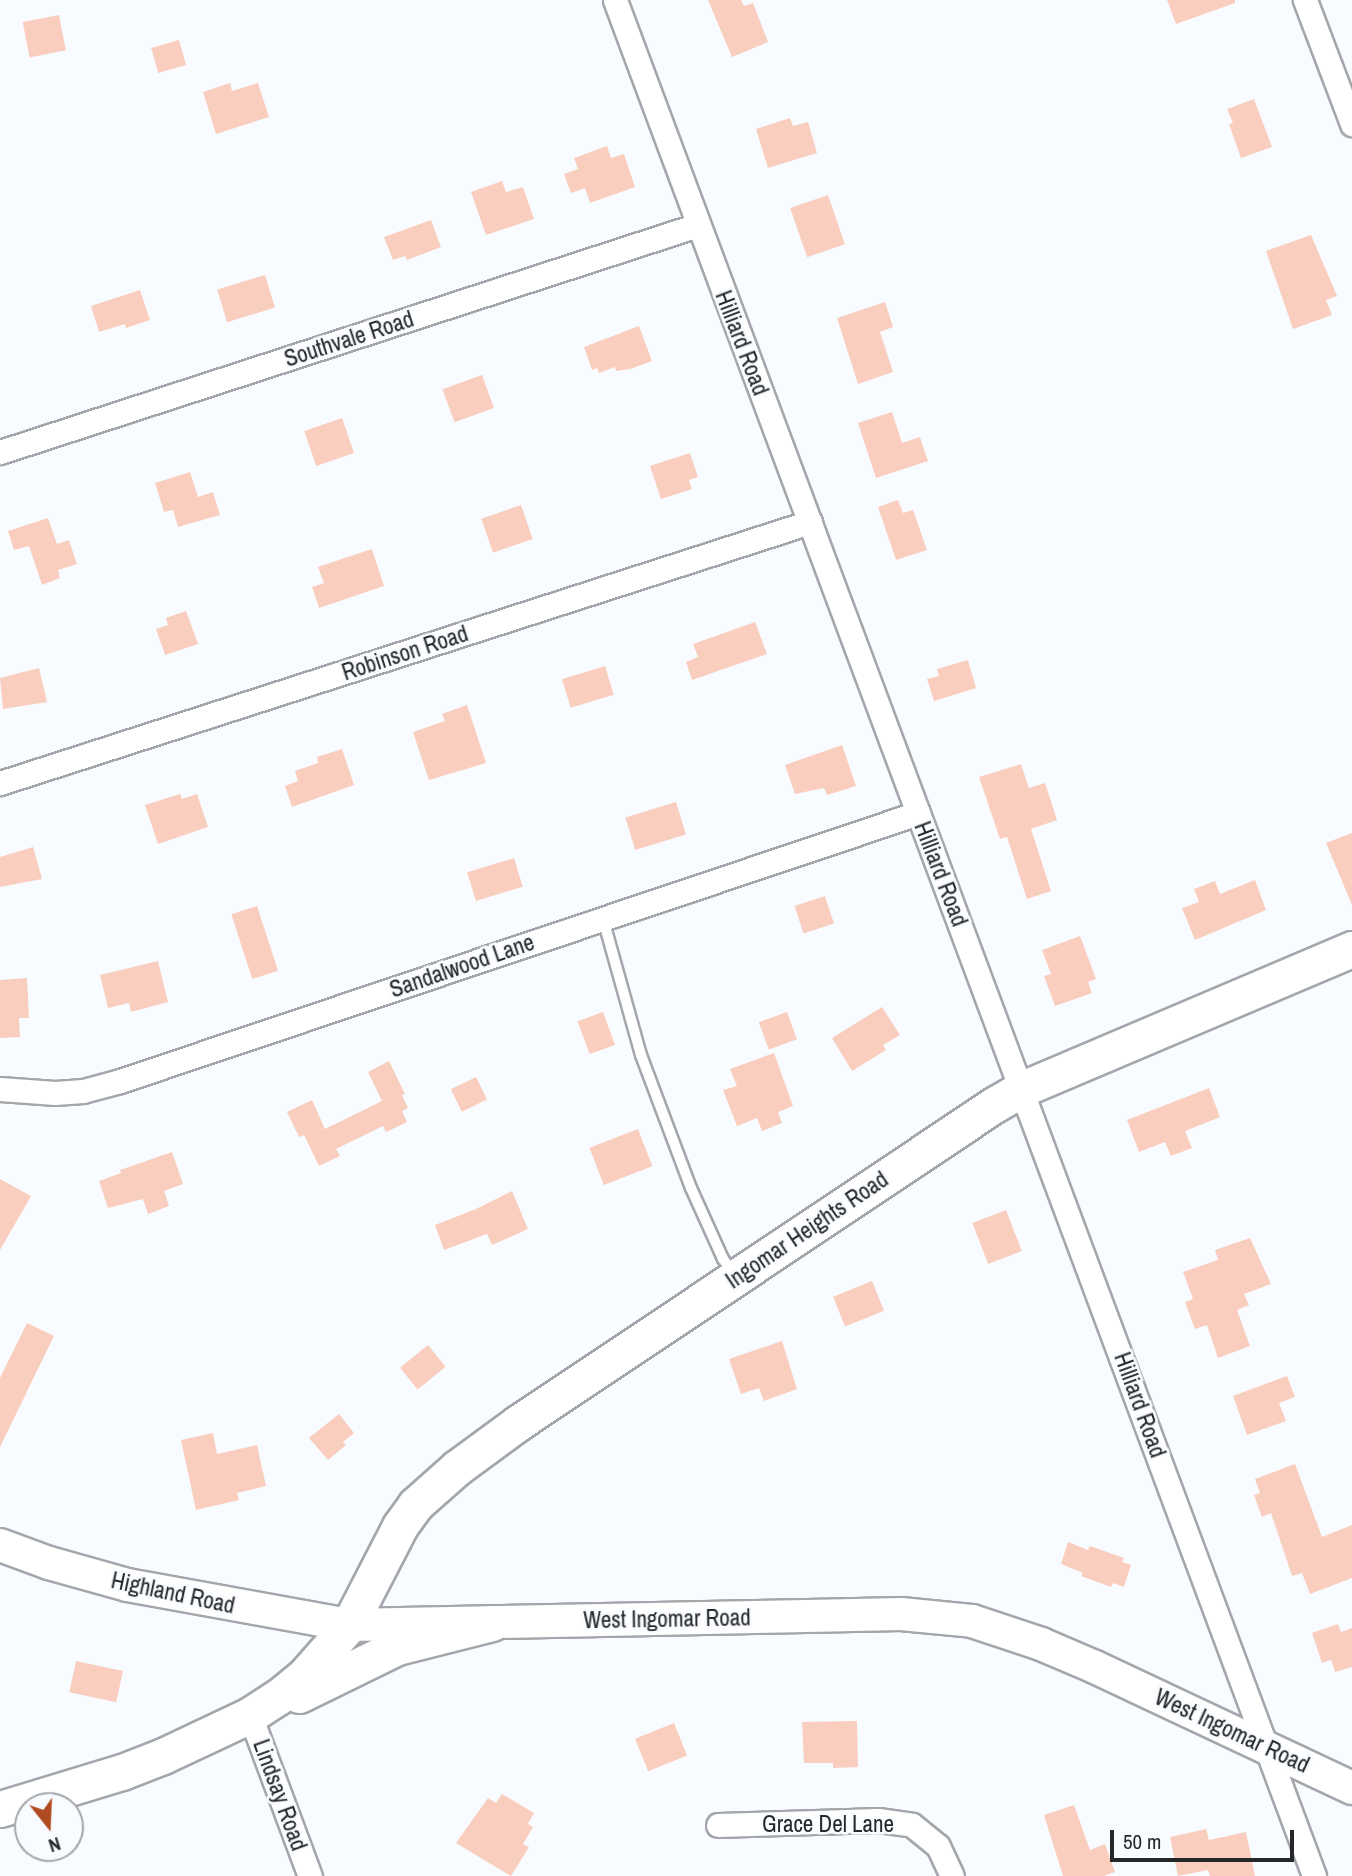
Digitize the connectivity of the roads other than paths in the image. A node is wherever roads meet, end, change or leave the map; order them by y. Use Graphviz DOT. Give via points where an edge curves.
graph roads {
  1 [pos="615,0"];
  2 [pos="1305,0"];
  3 [pos="1352,124"];
  4 [pos="698,225"];
  5 [pos="0,452"];
  6 [pos="810,522"];
  7 [pos="0,783"];
  8 [pos="918,813"];
  9 [pos="603,919"];
  10 [pos="1352,949"];
  11 [pos="1022,1089"];
  12 [pos="0,1090"];
  13 [pos="738,1277"];
  14 [pos="0,1545"];
  15 [pos="492,1623"];
  16 [pos="349,1625"];
  17 [pos="250,1715"];
  18 [pos="1267,1747"];
  19 [pos="1352,1788"];
  20 [pos="0,1809"];
  21 [pos="718,1825"];
  22 [pos="310,1876"];
  23 [pos="952,1876"];
  24 [pos="1314,1876"];
  1 -- 4 [label="street, Hilliard Road"];
  2 -- 3 [label="street"];
  4 -- 5 [label="street, Southvale Road"];
  4 -- 6 [label="street, Hilliard Road"];
  6 -- 7 [label="street, Robinson Road"];
  6 -- 8 [label="street, Hilliard Road"];
  8 -- 9 [label="street, Sandalwood Lane"];
  8 -- 11 [label="street, Hilliard Road"];
  9 -- 12 [label="street, Sandalwood Lane" via="120,1081 83,1091"];
  9 -- 13 [label="lane" via="641,1055 691,1188 723,1259"];
  10 -- 11 [label="main road, Ingomar Heights Road"];
  11 -- 13 [label="main road, Ingomar Heights Road"];
  11 -- 18 [label="street, Hilliard Road"];
  13 -- 16 [label="main road, Ingomar Heights Road" via="518,1423 434,1486 389,1543"];
  14 -- 16 [label="street, Highland Road" via="128,1584"];
  15 -- 16 [label="street, West Ingomar Road"];
  15 -- 17 [label="main road" via="397,1647"];
  15 -- 18 [label="street, West Ingomar Road" via="868,1614 960,1619 1041,1644"];
  16 -- 17 [label="main road" via="303,1677"];
  17 -- 20 [label="main road" via="122,1772"];
  17 -- 22 [label="street, Lindsay Road"];
  18 -- 19 [label="street, West Ingomar Road"];
  18 -- 24 [label="street, Hilliard Road"];
  21 -- 23 [label="street, Grace Del Lane" via="878,1819 912,1825 939,1846"];
}
